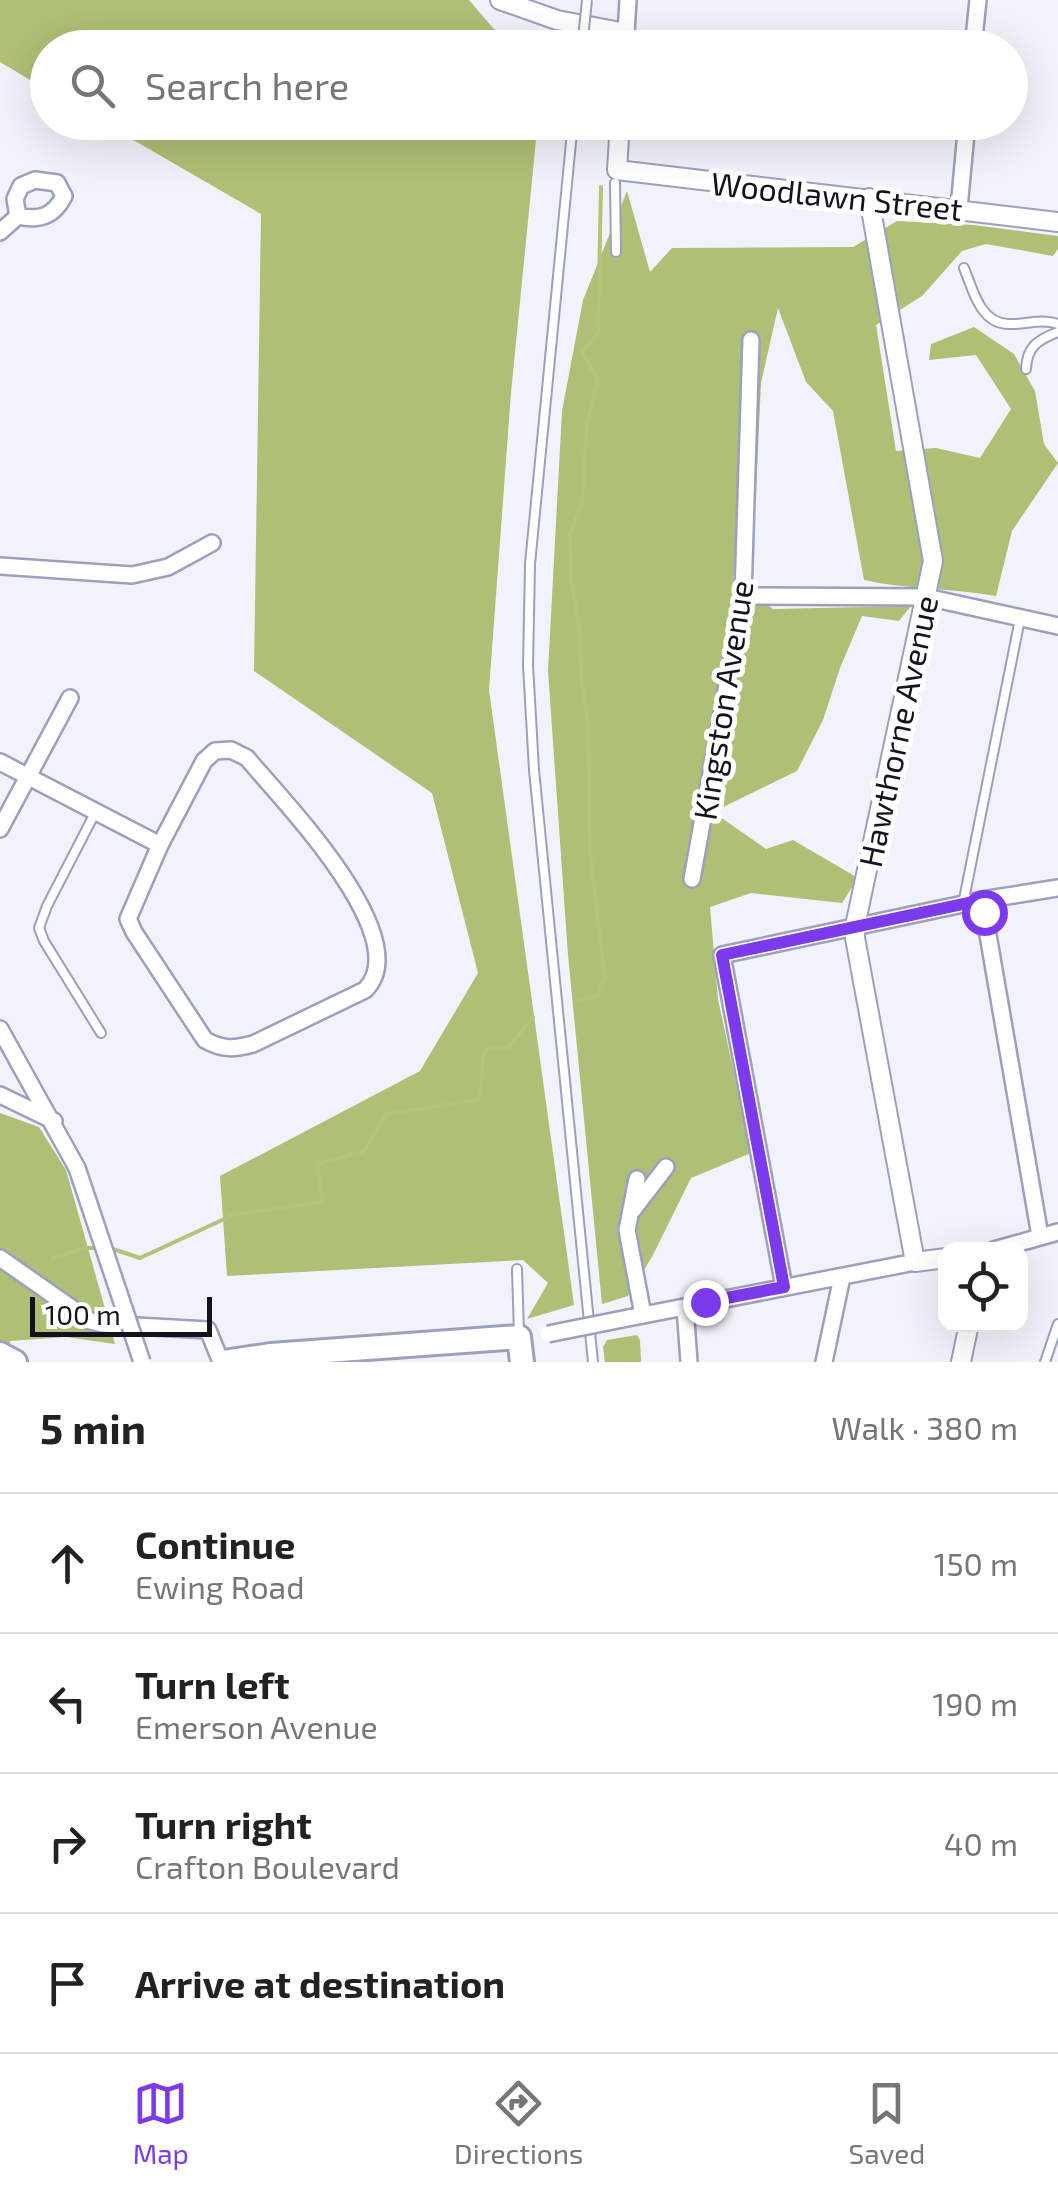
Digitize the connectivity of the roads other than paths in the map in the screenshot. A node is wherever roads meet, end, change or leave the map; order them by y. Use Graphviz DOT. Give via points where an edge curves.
graph roads {
  1 [pos="500,0"];
  2 [pos="587,0"];
  3 [pos="628,0"];
  4 [pos="978,0"];
  5 [pos="584,30"];
  6 [pos="591,30"];
  7 [pos="626,30"];
  8 [pos="975,30"];
  9 [pos="571,140"];
  10 [pos="619,140"];
  11 [pos="965,140"];
  12 [pos="616,176"];
  13 [pos="869,198"];
  14 [pos="959,208"];
  15 [pos="18,216"];
  16 [pos="1058,222"];
  17 [pos="0,232"];
  18 [pos="616,252"];
  19 [pos="964,268"];
  20 [pos="1058,324"];
  21 [pos="1058,332"];
  22 [pos="750,340"];
  23 [pos="1026,370"];
  24 [pos="212,542"];
  25 [pos="0,566"];
  26 [pos="743,596"];
  27 [pos="926,597"];
  28 [pos="1020,619"];
  29 [pos="1058,626"];
  30 [pos="70,698"];
  31 [pos="0,762"];
  32 [pos="27,774"];
  33 [pos="95,813"];
  34 [pos="0,830"];
  35 [pos="160,845"];
  36 [pos="692,879"];
  37 [pos="1058,888"];
  38 [pos="982,900"];
  39 [pos="963,904"];
  40 [pos="855,926"];
  41 [pos="0,1030"];
  42 [pos="101,1033"];
  43 [pos="0,1095"];
  44 [pos="54,1121"];
  45 [pos="666,1167"];
  46 [pos="637,1179"];
  47 [pos="630,1213"];
  48 [pos="1058,1232"];
  49 [pos="1040,1236"];
  50 [pos="1020,1242"];
  51 [pos="0,1258"];
  52 [pos="938,1259"];
  53 [pos="915,1262"];
  54 [pos="516,1269"];
  55 [pos="842,1277"];
  56 [pos="784,1287"];
  57 [pos="685,1307"];
  58 [pos="635,1317"];
  59 [pos="1058,1324"];
  60 [pos="967,1332"];
  61 [pos="520,1338"];
  62 [pos="0,1354"];
  63 [pos="16,1362"];
  64 [pos="142,1362"];
  65 [pos="222,1362"];
  66 [pos="522,1362"];
  67 [pos="593,1362"];
  68 [pos="690,1362"];
  69 [pos="824,1362"];
  70 [pos="961,1362"];
  71 [pos="1045,1362"];
  1 -- 6 [label="street"];
  2 -- 5 [label="lane, bridge"];
  3 -- 7 [label="street"];
  4 -- 8 [label="street"];
  9 -- 67 [label="lane" via="530,564 528,666"];
  10 -- 12 [label="street"];
  11 -- 14 [label="street"];
  12 -- 13 [label="street, Woodlawn Street"];
  12 -- 18 [label="lane"];
  13 -- 14 [label="street, Woodlawn Street"];
  13 -- 27 [label="street, Hawthorne Avenue" via="933,561"];
  14 -- 16 [label="street, Woodlawn Street"];
  15 -- 17 [label="street"];
  19 -- 20 [label="lane" via="991,319"];
  21 -- 23 [label="lane" via="1035,343 1026,354"];
  22 -- 26 [label="street, Kingston Avenue"];
  24 -- 25 [label="street" via="168,567 132,576"];
  26 -- 27 [label="street"];
  26 -- 36 [label="street, Kingston Avenue"];
  27 -- 28 [label="street"];
  27 -- 40 [label="street, Hawthorne Avenue"];
  28 -- 29 [label="street"];
  28 -- 39 [label="lane"];
  30 -- 32 [label="street"];
  31 -- 32 [label="street"];
  32 -- 33 [label="street"];
  32 -- 34 [label="street"];
  33 -- 35 [label="street"];
  33 -- 42 [label="lane" via="40,928"];
  35 -- 35 [label="street" via="204,761 231,750 247,758 348,881 378,955 375,980 254,1044 219,1048 205,1040 128,918"];
  37 -- 38 [label="street"];
  38 -- 39 [label="street"];
  38 -- 49 [label="street"];
  39 -- 40 [label="street"];
  40 -- 53 [label="street, Hawthorne Avenue"];
  40 -- 56 [label="street" via="722,955"];
  41 -- 44 [label="street"];
  43 -- 44 [label="street"];
  44 -- 64 [label="street, bridge" via="77,1168"];
  45 -- 47 [label="street"];
  46 -- 47 [label="street"];
  47 -- 58 [label="street"];
  48 -- 49 [label="street"];
  49 -- 50 [label="street"];
  51 -- 65 [label="street" via="90,1321 208,1330"];
  52 -- 53 [label="street"];
  53 -- 55 [label="street"];
  54 -- 61 [label="lane"];
  55 -- 56 [label="street"];
  55 -- 69 [label="street"];
  56 -- 57 [label="street"];
  57 -- 58 [label="street"];
  57 -- 68 [label="street"];
  58 -- 61 [label="street, bridge"];
  59 -- 71 [label="lane"];
  60 -- 70 [label="street"];
  61 -- 65 [label="main road"];
  61 -- 66 [label="main road"];
  62 -- 63 [label="main road"];
}
